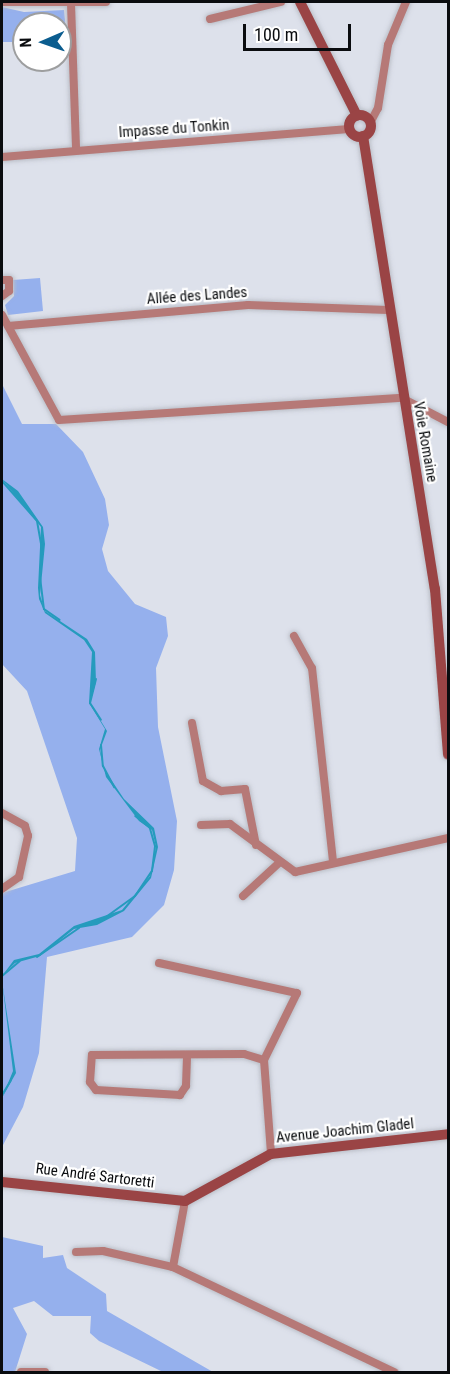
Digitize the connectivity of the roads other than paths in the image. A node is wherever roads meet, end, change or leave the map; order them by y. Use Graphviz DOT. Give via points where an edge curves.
graph roads {
  1 [pos="2,2"];
  2 [pos="106,2"];
  3 [pos="281,2"];
  4 [pos="300,2"];
  5 [pos="406,2"];
  6 [pos="71,4"];
  7 [pos="210,19"];
  8 [pos="357,116"];
  9 [pos="370,123"];
  10 [pos="349,129"];
  11 [pos="363,136"];
  12 [pos="76,150"];
  13 [pos="2,157"];
  14 [pos="2,280"];
  15 [pos="2,296"];
  16 [pos="388,310"];
  17 [pos="2,315"];
  18 [pos="8,326"];
  19 [pos="402,398"];
  20 [pos="448,422"];
  21 [pos="294,636"];
  22 [pos="192,723"];
  23 [pos="448,754"];
  24 [pos="2,813"];
  25 [pos="201,825"];
  26 [pos="448,838"];
  27 [pos="256,846"];
  28 [pos="280,862"];
  29 [pos="333,862"];
  30 [pos="2,889"];
  31 [pos="243,896"];
  32 [pos="159,963"];
  33 [pos="187,1058"];
  34 [pos="264,1060"];
  35 [pos="448,1134"];
  36 [pos="271,1154"];
  37 [pos="2,1182"];
  38 [pos="185,1201"];
  39 [pos="76,1252"];
  40 [pos="173,1268"];
  41 [pos="21,1372"];
  42 [pos="45,1372"];
  43 [pos="394,1372"];
  1 -- 6 [label="street"];
  2 -- 6 [label="street"];
  3 -- 7 [label="street"];
  4 -- 8 [label="street"];
  5 -- 9 [label="street" via="388,45 378,108"];
  6 -- 12 [label="street"];
  8 -- 9 [label="street"];
  8 -- 10 [label="street"];
  9 -- 11 [label="street"];
  10 -- 11 [label="street"];
  10 -- 12 [label="street, Impasse du Tonkin"];
  11 -- 16 [label="street, Voie Romaine"];
  12 -- 13 [label="street, Impasse du Tonkin"];
  14 -- 15 [label="street" via="9,280 9,291"];
  16 -- 18 [label="street, Allée des Landes" via="248,305"];
  16 -- 19 [label="street, Voie Romaine"];
  17 -- 18 [label="street"];
  18 -- 19 [label="street" via="59,420"];
  19 -- 20 [label="street"];
  19 -- 23 [label="street, Voie Romaine" via="435,589"];
  21 -- 29 [label="street" via="312,668"];
  22 -- 27 [label="street" via="203,781 221,791 245,789"];
  24 -- 30 [label="street" via="25,826 27,860 19,877"];
  25 -- 27 [label="street" via="230,824"];
  26 -- 29 [label="street"];
  27 -- 28 [label="street"];
  28 -- 29 [label="street" via="299,872"];
  28 -- 31 [label="street"];
  32 -- 34 [label="street" via="297,993"];
  33 -- 33 [label="street" via="92,1055 90,1082 96,1090 180,1095 186,1086"];
  33 -- 34 [label="street" via="244,1054"];
  34 -- 36 [label="street"];
  35 -- 36 [label="street, Avenue Joachim Gladel"];
  36 -- 38 [label="street, Avenue Joachim Gladel"];
  37 -- 38 [label="street, Rue André Sartoretti"];
  38 -- 40 [label="street"];
  39 -- 40 [label="street" via="103,1251"];
  40 -- 43 [label="street"];
  41 -- 42 [label="street"];
}
